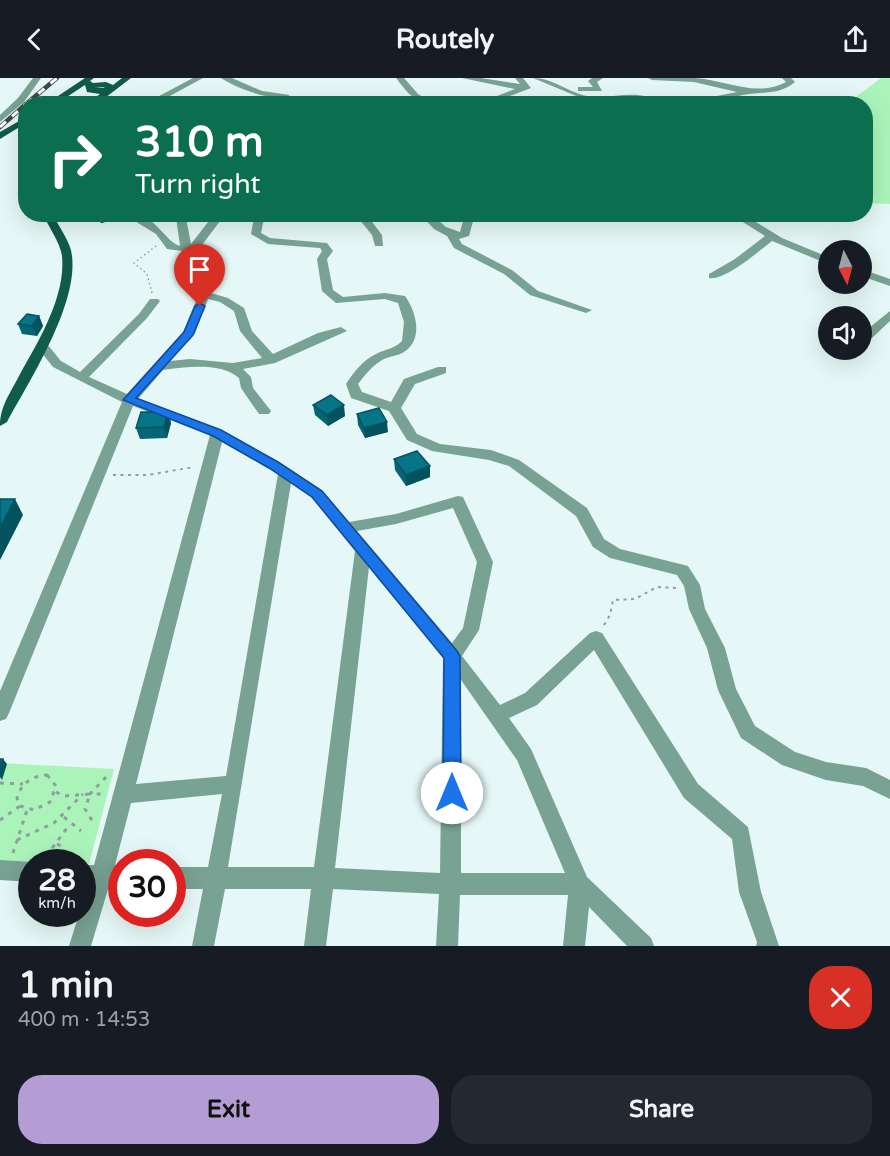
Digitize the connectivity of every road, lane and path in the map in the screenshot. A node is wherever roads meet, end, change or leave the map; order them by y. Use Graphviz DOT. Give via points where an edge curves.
graph roads {
  1 [pos="37,78"];
  2 [pos="199,78"];
  3 [pos="225,78"];
  4 [pos="400,78"];
  5 [pos="466,78"];
  6 [pos="519,78"];
  7 [pos="537,78"];
  8 [pos="599,78"];
  9 [pos="652,78"];
  10 [pos="723,78"];
  11 [pos="786,78"];
  12 [pos="125,79"];
  13 [pos="89,84"];
  14 [pos="110,85"];
  15 [pos="560,87"];
  16 [pos="520,91"];
  17 [pos="750,91"];
  18 [pos="99,94"];
  19 [pos="286,95"];
  20 [pos="24,96"];
  21 [pos="63,96"];
  22 [pos="164,96"];
  23 [pos="415,96"];
  24 [pos="505,96"];
  25 [pos="578,96"];
  26 [pos="727,96"];
  27 [pos="18,103"];
  28 [pos="0,119"];
  29 [pos="18,124"];
  30 [pos="0,136"];
  31 [pos="52,222"];
  32 [pos="141,222"];
  33 [pos="181,222"];
  34 [pos="214,222"];
  35 [pos="259,222"];
  36 [pos="366,222"];
  37 [pos="432,222"];
  38 [pos="468,222"];
  39 [pos="748,222"];
  40 [pos="452,236"];
  41 [pos="772,236"];
  42 [pos="164,242"];
  43 [pos="379,244"];
  44 [pos="193,249"];
  45 [pos="818,257"];
  46 [pos="713,276"];
  47 [pos="872,276"];
  48 [pos="890,283"];
  49 [pos="205,295"];
  50 [pos="154,301"];
  51 [pos="586,310"];
  52 [pos="890,315"];
  53 [pos="341,331"];
  54 [pos="872,331"];
  55 [pos="43,347"];
  56 [pos="271,360"];
  57 [pos="162,366"];
  58 [pos="233,367"];
  59 [pos="441,370"];
  60 [pos="81,378"];
  61 [pos="129,400"];
  62 [pos="394,408"];
  63 [pos="264,411"];
  64 [pos="0,422"];
  65 [pos="217,433"];
  66 [pos="208,465"];
  67 [pos="100,470"];
  68 [pos="285,473"];
  69 [pos="345,528"];
  70 [pos="363,550"];
  71 [pos="696,604"];
  72 [pos="596,638"];
  73 [pos="452,656"];
  74 [pos="0,713"];
  75 [pos="496,716"];
  76 [pos="106,777"];
  77 [pos="0,783"];
  78 [pos="24,784"];
  79 [pos="234,784"];
  80 [pos="890,790"];
  81 [pos="56,792"];
  82 [pos="83,794"];
  83 [pos="90,794"];
  84 [pos="123,794"];
  85 [pos="20,806"];
  86 [pos="27,810"];
  87 [pos="64,817"];
  88 [pos="0,820"];
  89 [pos="93,822"];
  90 [pos="70,824"];
  91 [pos="81,831"];
  92 [pos="17,840"];
  93 [pos="57,844"];
  94 [pos="4,870"];
  95 [pos="102,875"];
  96 [pos="322,878"];
  97 [pos="186,879"];
  98 [pos="217,880"];
  99 [pos="448,884"];
  100 [pos="580,884"];
  101 [pos="80,946"];
  102 [pos="202,946"];
  103 [pos="315,946"];
  104 [pos="447,946"];
  105 [pos="574,946"];
  106 [pos="643,946"];
  107 [pos="767,946"];
  1 -- 20 [label="street"];
  2 -- 22 [label="street"];
  3 -- 19 [label="street" via="261,93"];
  4 -- 23 [label="street"];
  5 -- 16 [label="street" via="518,86"];
  6 -- 16 [label="street" via="527,88"];
  7 -- 15 [label="street"];
  8 -- 15 [label="street" via="592,81 599,88"];
  9 -- 17 [label="street"];
  10 -- 17 [label="street"];
  11 -- 17 [label="street" via="791,82 783,88"];
  12 -- 14 [label="main road"];
  12 -- 18 [label="main road"];
  13 -- 14 [label="main road"];
  13 -- 18 [label="main road"];
  13 -- 21 [label="main road"];
  14 -- 18 [label="main road"];
  15 -- 25 [label="street"];
  16 -- 24 [label="street"];
  17 -- 26 [label="street"];
  27 -- 28 [label="street"];
  29 -- 30 [label="main road"];
  31 -- 55 [label="main road" via="67,256 66,280"];
  32 -- 42 [label="street" via="157,230"];
  33 -- 44 [label="street" via="184,245"];
  34 -- 44 [label="street"];
  35 -- 62 [label="street" via="256,234 268,241 322,245 328,251 322,259 328,291 340,302 385,296 401,298 408,308 409,341 403,348 378,358 352,384 356,395"];
  36 -- 43 [label="street"];
  37 -- 40 [label="street"];
  38 -- 40 [label="street" via="464,236"];
  39 -- 41 [label="street"];
  40 -- 51 [label="street" via="458,246 508,272 534,293"];
  41 -- 45 [label="street"];
  41 -- 46 [label="street"];
  42 -- 44 [label="street" via="173,248"];
  42 -- 50 [label="path" via="134,263 147,274"];
  44 -- 49 [label="street" via="205,263"];
  47 -- 48 [label="street"];
  49 -- 56 [label="street" via="240,310 247,335"];
  49 -- 57 [label="street" via="189,333"];
  50 -- 60 [label="street"];
  52 -- 54 [label="street"];
  53 -- 56 [label="street"];
  55 -- 60 [label="street" via="57,364"];
  55 -- 64 [label="main road"];
  56 -- 58 [label="street"];
  57 -- 58 [label="street" via="190,363"];
  57 -- 61 [label="street"];
  58 -- 63 [label="street" via="245,377 247,388"];
  59 -- 62 [label="street" via="409,381"];
  60 -- 61 [label="street"];
  61 -- 65 [label="street"];
  61 -- 67 [label="street"];
  62 -- 71 [label="street" via="412,437 437,448 491,455 514,463 582,512 598,543 616,554 682,570 692,585"];
  65 -- 66 [label="street"];
  65 -- 68 [label="street"];
  66 -- 67 [label="path" via="117,477"];
  66 -- 84 [label="street"];
  67 -- 74 [label="street"];
  68 -- 69 [label="street" via="317,494"];
  68 -- 79 [label="street"];
  69 -- 70 [label="street"];
  69 -- 73 [label="street" via="396,519 458,501 485,562 471,630"];
  70 -- 73 [label="street"];
  70 -- 96 [label="street"];
  71 -- 72 [label="path" via="678,588 657,587 635,599 613,600 610,615"];
  71 -- 80 [label="street" via="716,648 727,690 748,732 789,759 826,771 866,777"];
  72 -- 75 [label="street" via="531,699"];
  72 -- 107 [label="street" via="691,791 741,834 750,892"];
  73 -- 75 [label="street"];
  73 -- 99 [label="street" via="452,838"];
  75 -- 100 [label="street" via="524,755"];
  76 -- 83 [label="path"];
  77 -- 78 [label="path"];
  78 -- 81 [label="path" via="35,776 47,775 55,781"];
  78 -- 85 [label="path" via="17,798"];
  79 -- 84 [label="street"];
  79 -- 98 [label="street"];
  81 -- 82 [label="path" via="64,796"];
  81 -- 86 [label="path" via="45,806"];
  82 -- 83 [label="path"];
  82 -- 87 [label="path"];
  83 -- 84 [label="path"];
  83 -- 89 [label="path" via="85,809"];
  84 -- 95 [label="street"];
  85 -- 86 [label="path"];
  85 -- 88 [label="path"];
  86 -- 92 [label="path"];
  87 -- 90 [label="path"];
  87 -- 92 [label="path"];
  90 -- 91 [label="path"];
  90 -- 93 [label="path"];
  92 -- 94 [label="path"];
  95 -- 101 [label="street"];
  96 -- 98 [label="street"];
  96 -- 99 [label="street"];
  96 -- 103 [label="street"];
  97 -- 98 [label="street"];
  98 -- 102 [label="street"];
  99 -- 100 [label="street"];
  99 -- 104 [label="street"];
  100 -- 105 [label="street"];
  100 -- 106 [label="street"];
}
